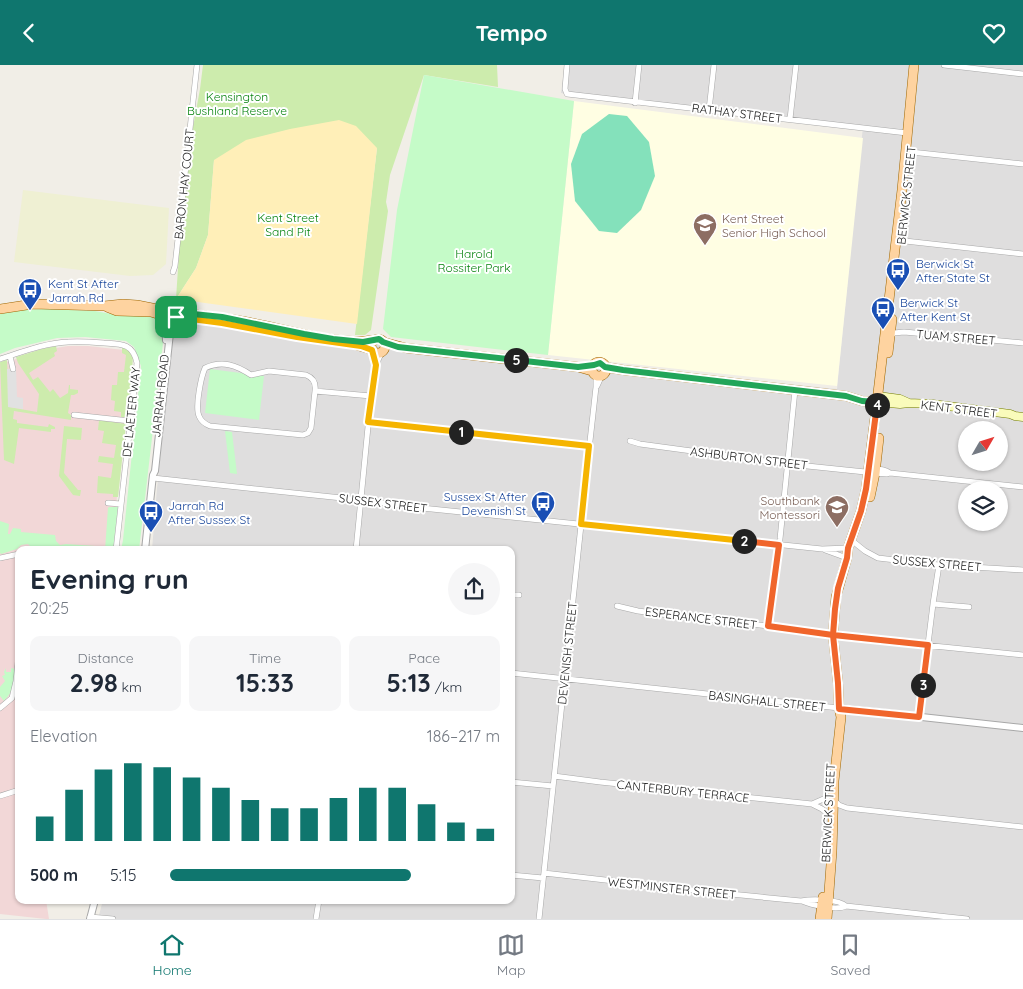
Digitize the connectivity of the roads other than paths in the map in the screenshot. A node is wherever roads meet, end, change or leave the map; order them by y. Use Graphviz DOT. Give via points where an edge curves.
graph roads {
  1 [pos="197,65"];
  2 [pos="567,65"];
  3 [pos="640,65"];
  4 [pos="714,65"];
  5 [pos="796,65"];
  6 [pos="914,65"];
  7 [pos="920,65"];
  8 [pos="944,65"];
  9 [pos="1023,74"];
  10 [pos="635,103"];
  11 [pos="709,110"];
  12 [pos="790,119"];
  13 [pos="907,133"];
  14 [pos="911,152"];
  15 [pos="1023,164"];
  16 [pos="898,240"];
  17 [pos="1023,254"];
  18 [pos="173,272"];
  19 [pos="0,309"];
  20 [pos="170,315"];
  21 [pos="891,336"];
  22 [pos="1023,343"];
  23 [pos="378,349"];
  24 [pos="10,356"];
  25 [pos="0,359"];
  26 [pos="13,369"];
  27 [pos="599,371"];
  28 [pos="795,390"];
  29 [pos="314,391"];
  30 [pos="371,396"];
  31 [pos="880,399"];
  32 [pos="74,415"];
  33 [pos="1023,416"];
  34 [pos="130,421"];
  35 [pos="368,422"];
  36 [pos="630,441"];
  37 [pos="589,446"];
  38 [pos="788,464"];
  39 [pos="873,471"];
  40 [pos="153,477"];
  41 [pos="1023,487"];
  42 [pos="361,500"];
  43 [pos="108,503"];
  44 [pos="121,504"];
  45 [pos="581,524"];
  46 [pos="779,545"];
  47 [pos="116,546"];
  48 [pos="145,546"];
  49 [pos="356,546"];
  50 [pos="822,549"];
  51 [pos="850,550"];
  52 [pos="15,555"];
  53 [pos="0,558"];
  54 [pos="939,565"];
  55 [pos="1023,570"];
  56 [pos="515,595"];
  57 [pos="519,595"];
  58 [pos="933,604"];
  59 [pos="617,606"];
  60 [pos="969,607"];
  61 [pos="768,626"];
  62 [pos="833,635"];
  63 [pos="928,645"];
  64 [pos="1023,655"];
  65 [pos="515,673"];
  66 [pos="564,678"];
  67 [pos="15,685"];
  68 [pos="0,708"];
  69 [pos="839,709"];
  70 [pos="919,717"];
  71 [pos="1023,728"];
  72 [pos="554,776"];
  73 [pos="515,782"];
  74 [pos="553,786"];
  75 [pos="15,791"];
  76 [pos="0,796"];
  77 [pos="831,798"];
  78 [pos="812,804"];
  79 [pos="847,808"];
  80 [pos="830,815"];
  81 [pos="1023,827"];
  82 [pos="515,875"];
  83 [pos="543,876"];
  84 [pos="93,904"];
  85 [pos="318,904"];
  86 [pos="825,904"];
  87 [pos="90,918"];
  88 [pos="113,919"];
  89 [pos="316,919"];
  90 [pos="539,919"];
  91 [pos="820,919"];
  92 [pos="827,919"];
  93 [pos="967,919"];
  1 -- 18 [label="street, BARON HAY COURT"];
  2 -- 10 [label="street, RATHAY STREET" via="567,95"];
  3 -- 10 [label="street"];
  4 -- 11 [label="street"];
  5 -- 12 [label="street"];
  6 -- 13 [label="main road, BERWICK STREET"];
  7 -- 14 [label="main road, BERWICK STREET"];
  8 -- 9 [label="street"];
  10 -- 11 [label="street, RATHAY STREET"];
  11 -- 12 [label="street, RATHAY STREET"];
  12 -- 13 [label="street, RATHAY STREET"];
  13 -- 16 [label="main road, BERWICK STREET"];
  14 -- 15 [label="street"];
  14 -- 16 [label="main road, BERWICK STREET"];
  16 -- 17 [label="street"];
  16 -- 21 [label="main road, BERWICK STREET"];
  16 -- 31 [label="main road, BERWICK STREET"];
  19 -- 20 [label="main road, KENT STREET" via="33,304 137,305"];
  20 -- 23 [label="main road, KENT STREET"];
  20 -- 23 [label="main road, KENT STREET" via="205,315 354,342 373,340 371,345"];
  20 -- 40 [label="street, JARRAH ROAD"];
  21 -- 22 [label="street, TUAM STREET" via="904,332"];
  21 -- 31 [label="main road, BERWICK STREET"];
  23 -- 27 [label="main road, KENT STREET" via="398,347"];
  23 -- 30 [label="street"];
  24 -- 25 [label="street, DE LAETER WAY"];
  24 -- 26 [label="street"];
  24 -- 34 [label="street, DE LAETER WAY" via="67,342 126,346 131,349 136,363"];
  27 -- 28 [label="main road, KENT STREET" via="623,370"];
  27 -- 37 [label="street, DEVENISH STREET"];
  28 -- 31 [label="main road, KENT STREET" via="862,401"];
  28 -- 38 [label="street"];
  29 -- 29 [label="street" via="314,381 310,376 269,371 252,375 238,366 213,364 205,368 200,380 198,414 201,421 210,426 302,435 308,433 311,426"];
  29 -- 30 [label="street"];
  30 -- 35 [label="street"];
  31 -- 33 [label="main road, KENT STREET"];
  31 -- 39 [label="main road, BERWICK STREET"];
  32 -- 34 [label="street"];
  34 -- 44 [label="street, DE LAETER WAY"];
  35 -- 37 [label="street"];
  35 -- 42 [label="street"];
  36 -- 38 [label="street, ASHBURTON STREET"];
  37 -- 45 [label="street, DEVENISH STREET"];
  38 -- 39 [label="street, ASHBURTON STREET"];
  38 -- 46 [label="street"];
  39 -- 41 [label="street, ASHBURTON STREET"];
  39 -- 51 [label="main road, BERWICK STREET"];
  40 -- 42 [label="street, SUSSEX STREET"];
  40 -- 48 [label="street, JARRAH ROAD"];
  42 -- 45 [label="street, SUSSEX STREET"];
  42 -- 49 [label="street"];
  43 -- 44 [label="street"];
  44 -- 47 [label="street, DE LAETER WAY"];
  45 -- 46 [label="street, SUSSEX STREET"];
  45 -- 66 [label="street, DEVENISH STREET"];
  46 -- 50 [label="street, SUSSEX STREET"];
  46 -- 61 [label="street"];
  50 -- 51 [label="street, SUSSEX STREET"];
  50 -- 51 [label="street, SUSSEX STREET"];
  51 -- 54 [label="street, SUSSEX STREET" via="865,551 878,558"];
  51 -- 62 [label="main road, BERWICK STREET" via="836,597"];
  52 -- 53 [label="street"];
  54 -- 55 [label="street, SUSSEX STREET"];
  54 -- 58 [label="street"];
  56 -- 57 [label="street"];
  58 -- 60 [label="street"];
  58 -- 63 [label="street"];
  59 -- 61 [label="street, ESPERANCE STREET"];
  61 -- 62 [label="street, ESPERANCE STREET"];
  62 -- 63 [label="street, ESPERANCE STREET"];
  62 -- 69 [label="main road, BERWICK STREET"];
  63 -- 64 [label="street, ESPERANCE STREET"];
  63 -- 70 [label="street"];
  65 -- 66 [label="street, BASINGHALL STREET"];
  66 -- 69 [label="street, BASINGHALL STREET"];
  66 -- 72 [label="street, DEVENISH STREET"];
  67 -- 68 [label="street" via="12,698"];
  69 -- 70 [label="street, BASINGHALL STREET"];
  69 -- 77 [label="main road, BERWICK STREET" via="835,716"];
  70 -- 71 [label="street, BASINGHALL STREET"];
  72 -- 74 [label="street, DEVENISH STREET"];
  72 -- 78 [label="street, CANTERBURY TERRACE"];
  73 -- 74 [label="street"];
  74 -- 83 [label="street, DEVENISH STREET"];
  75 -- 76 [label="street"];
  77 -- 78 [label="street, CANTERBURY TERRACE"];
  77 -- 79 [label="street"];
  77 -- 80 [label="main road, BERWICK STREET"];
  78 -- 80 [label="street, CANTERBURY TERRACE"];
  79 -- 80 [label="street"];
  79 -- 81 [label="street"];
  80 -- 86 [label="main road, BERWICK STREET" via="832,851"];
  82 -- 83 [label="street, WESTMINSTER STREET"];
  83 -- 86 [label="street, WESTMINSTER STREET" via="801,901 809,905"];
  83 -- 90 [label="street, DEVENISH STREET"];
  84 -- 87 [label="street"];
  85 -- 89 [label="street"];
  86 -- 91 [label="main road, BERWICK STREET"];
  86 -- 92 [label="main road, BERWICK STREET"];
  86 -- 93 [label="street, WESTMINSTER STREET" via="843,903 846,906"];
  87 -- 88 [label="street"];
}
